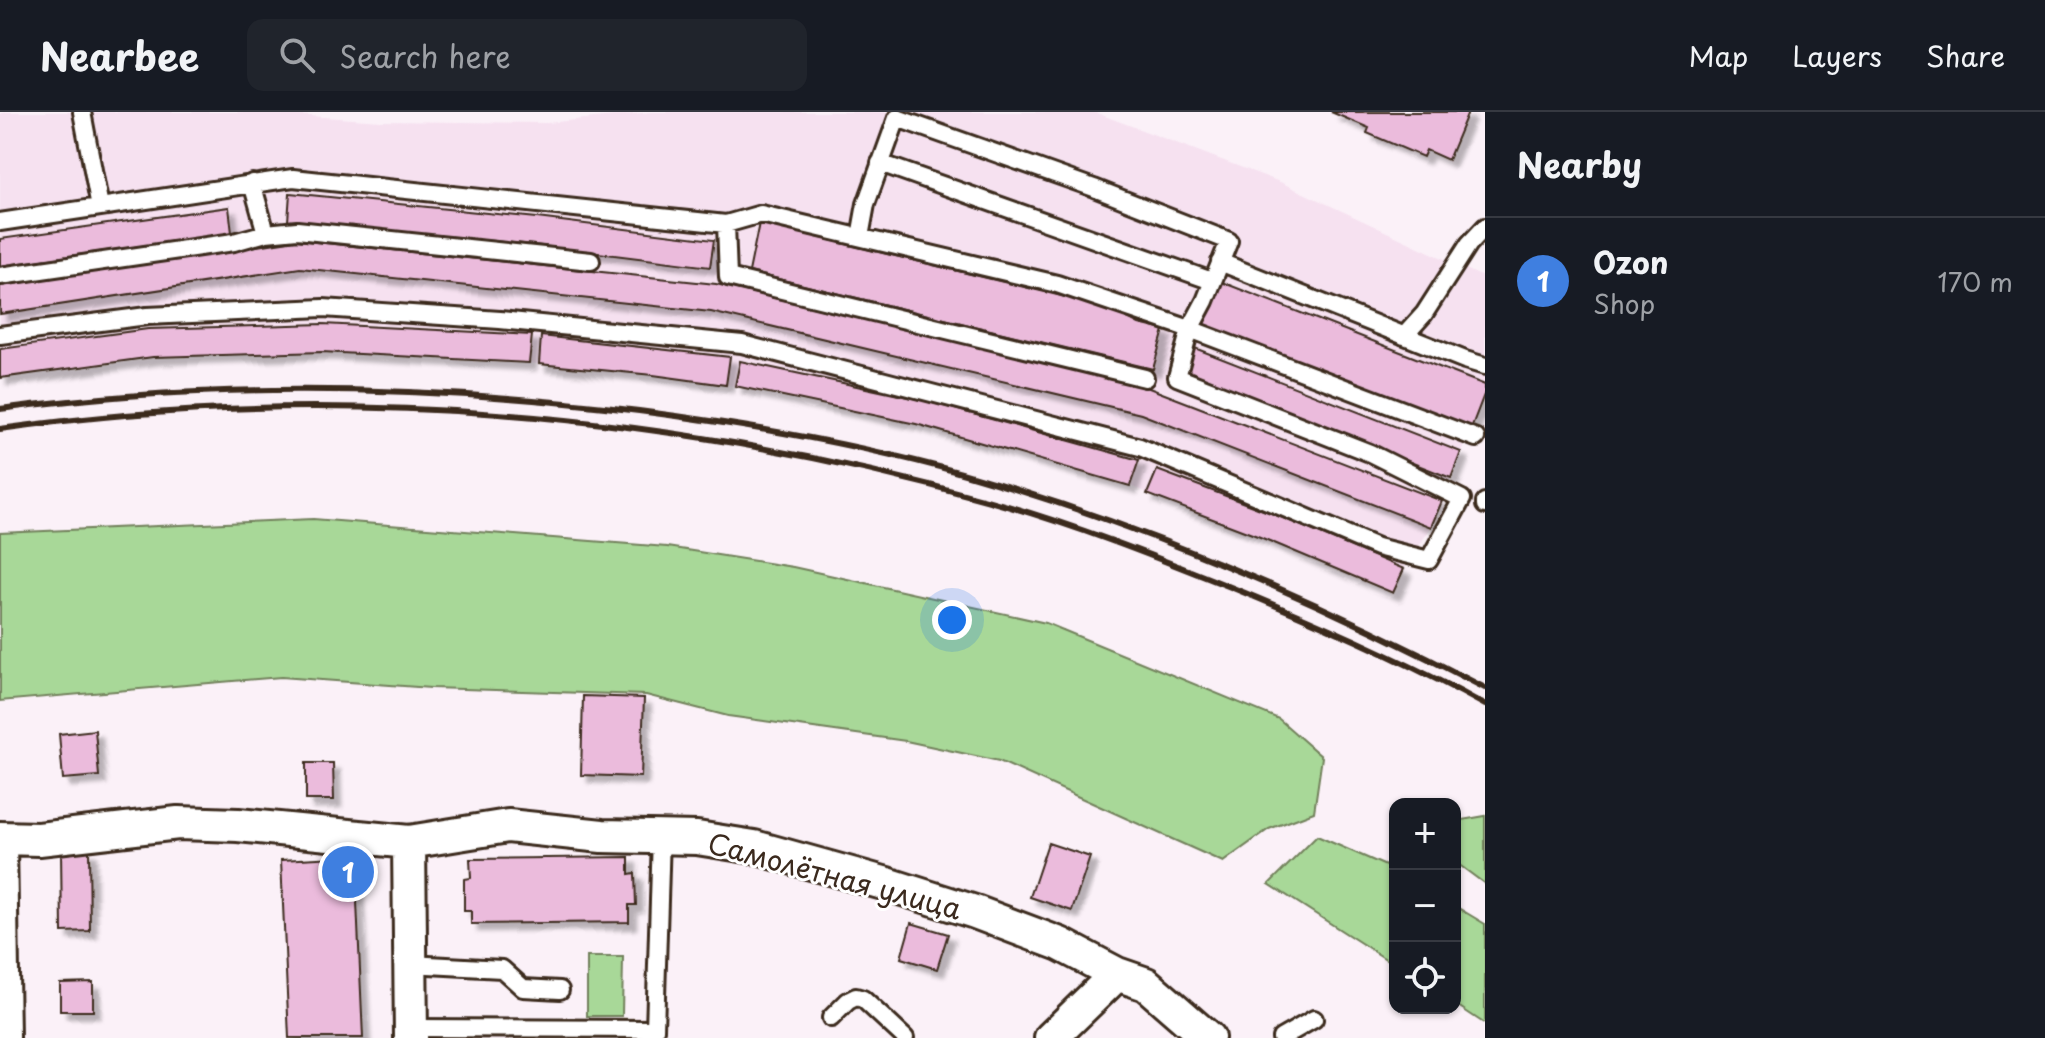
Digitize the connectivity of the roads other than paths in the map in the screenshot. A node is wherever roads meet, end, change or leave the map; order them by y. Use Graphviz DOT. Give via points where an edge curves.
graph roads {
  1 [pos="82,112"];
  2 [pos="880,163"];
  3 [pos="252,183"];
  4 [pos="100,207"];
  5 [pos="0,222"];
  6 [pos="726,224"];
  7 [pos="1485,227"];
  8 [pos="266,233"];
  9 [pos="860,237"];
  10 [pos="591,261"];
  11 [pos="1220,262"];
  12 [pos="0,276"];
  13 [pos="1212,281"];
  14 [pos="1190,329"];
  15 [pos="0,335"];
  16 [pos="1404,336"];
  17 [pos="1485,366"];
  18 [pos="1145,378"];
  19 [pos="1476,438"];
  20 [pos="661,836"];
  21 [pos="0,840"];
  22 [pos="409,842"];
  23 [pos="410,964"];
  24 [pos="1117,974"];
  25 [pos="560,990"];
  26 [pos="831,1018"];
  27 [pos="1314,1019"];
  28 [pos="411,1033"];
  29 [pos="3,1038"];
  30 [pos="905,1038"];
  31 [pos="1051,1038"];
  32 [pos="1208,1038"];
  33 [pos="1281,1038"];
  1 -- 4 [label="lane"];
  2 -- 9 [label="lane"];
  2 -- 11 [label="lane" via="897,118 1229,241"];
  2 -- 13 [label="lane"];
  3 -- 4 [label="lane"];
  3 -- 6 [label="lane" via="293,178"];
  3 -- 8 [label="lane"];
  4 -- 5 [label="lane"];
  6 -- 9 [label="lane" via="761,214"];
  6 -- 18 [label="lane" via="728,277"];
  7 -- 16 [label="lane"];
  8 -- 10 [label="lane" via="297,230"];
  8 -- 12 [label="lane"];
  9 -- 14 [label="lane" via="1057,284"];
  11 -- 13 [label="lane"];
  11 -- 16 [label="lane"];
  13 -- 14 [label="lane"];
  14 -- 15 [label="lane" via="1177,377 1184,382 1370,453 1462,499 1429,560 1394,554 1140,447 742,344 323,308 147,316"];
  14 -- 19 [label="lane"];
  16 -- 17 [label="lane"];
  20 -- 22 [label="street, Самолётная улица" via="508,826"];
  20 -- 24 [label="street, Самолётная улица" via="754,847 887,884 1060,944"];
  20 -- 28 [label="lane" via="655,1029"];
  21 -- 22 [label="street, Самолётная улица" via="178,823"];
  21 -- 29 [label="street"];
  22 -- 23 [label="street"];
  23 -- 25 [label="lane" via="502,969 523,988"];
  23 -- 28 [label="street"];
  24 -- 31 [label="street"];
  24 -- 32 [label="street, Самолётная улица" via="1146,984"];
  26 -- 30 [label="lane" via="856,997"];
  27 -- 33 [label="lane"];
}
